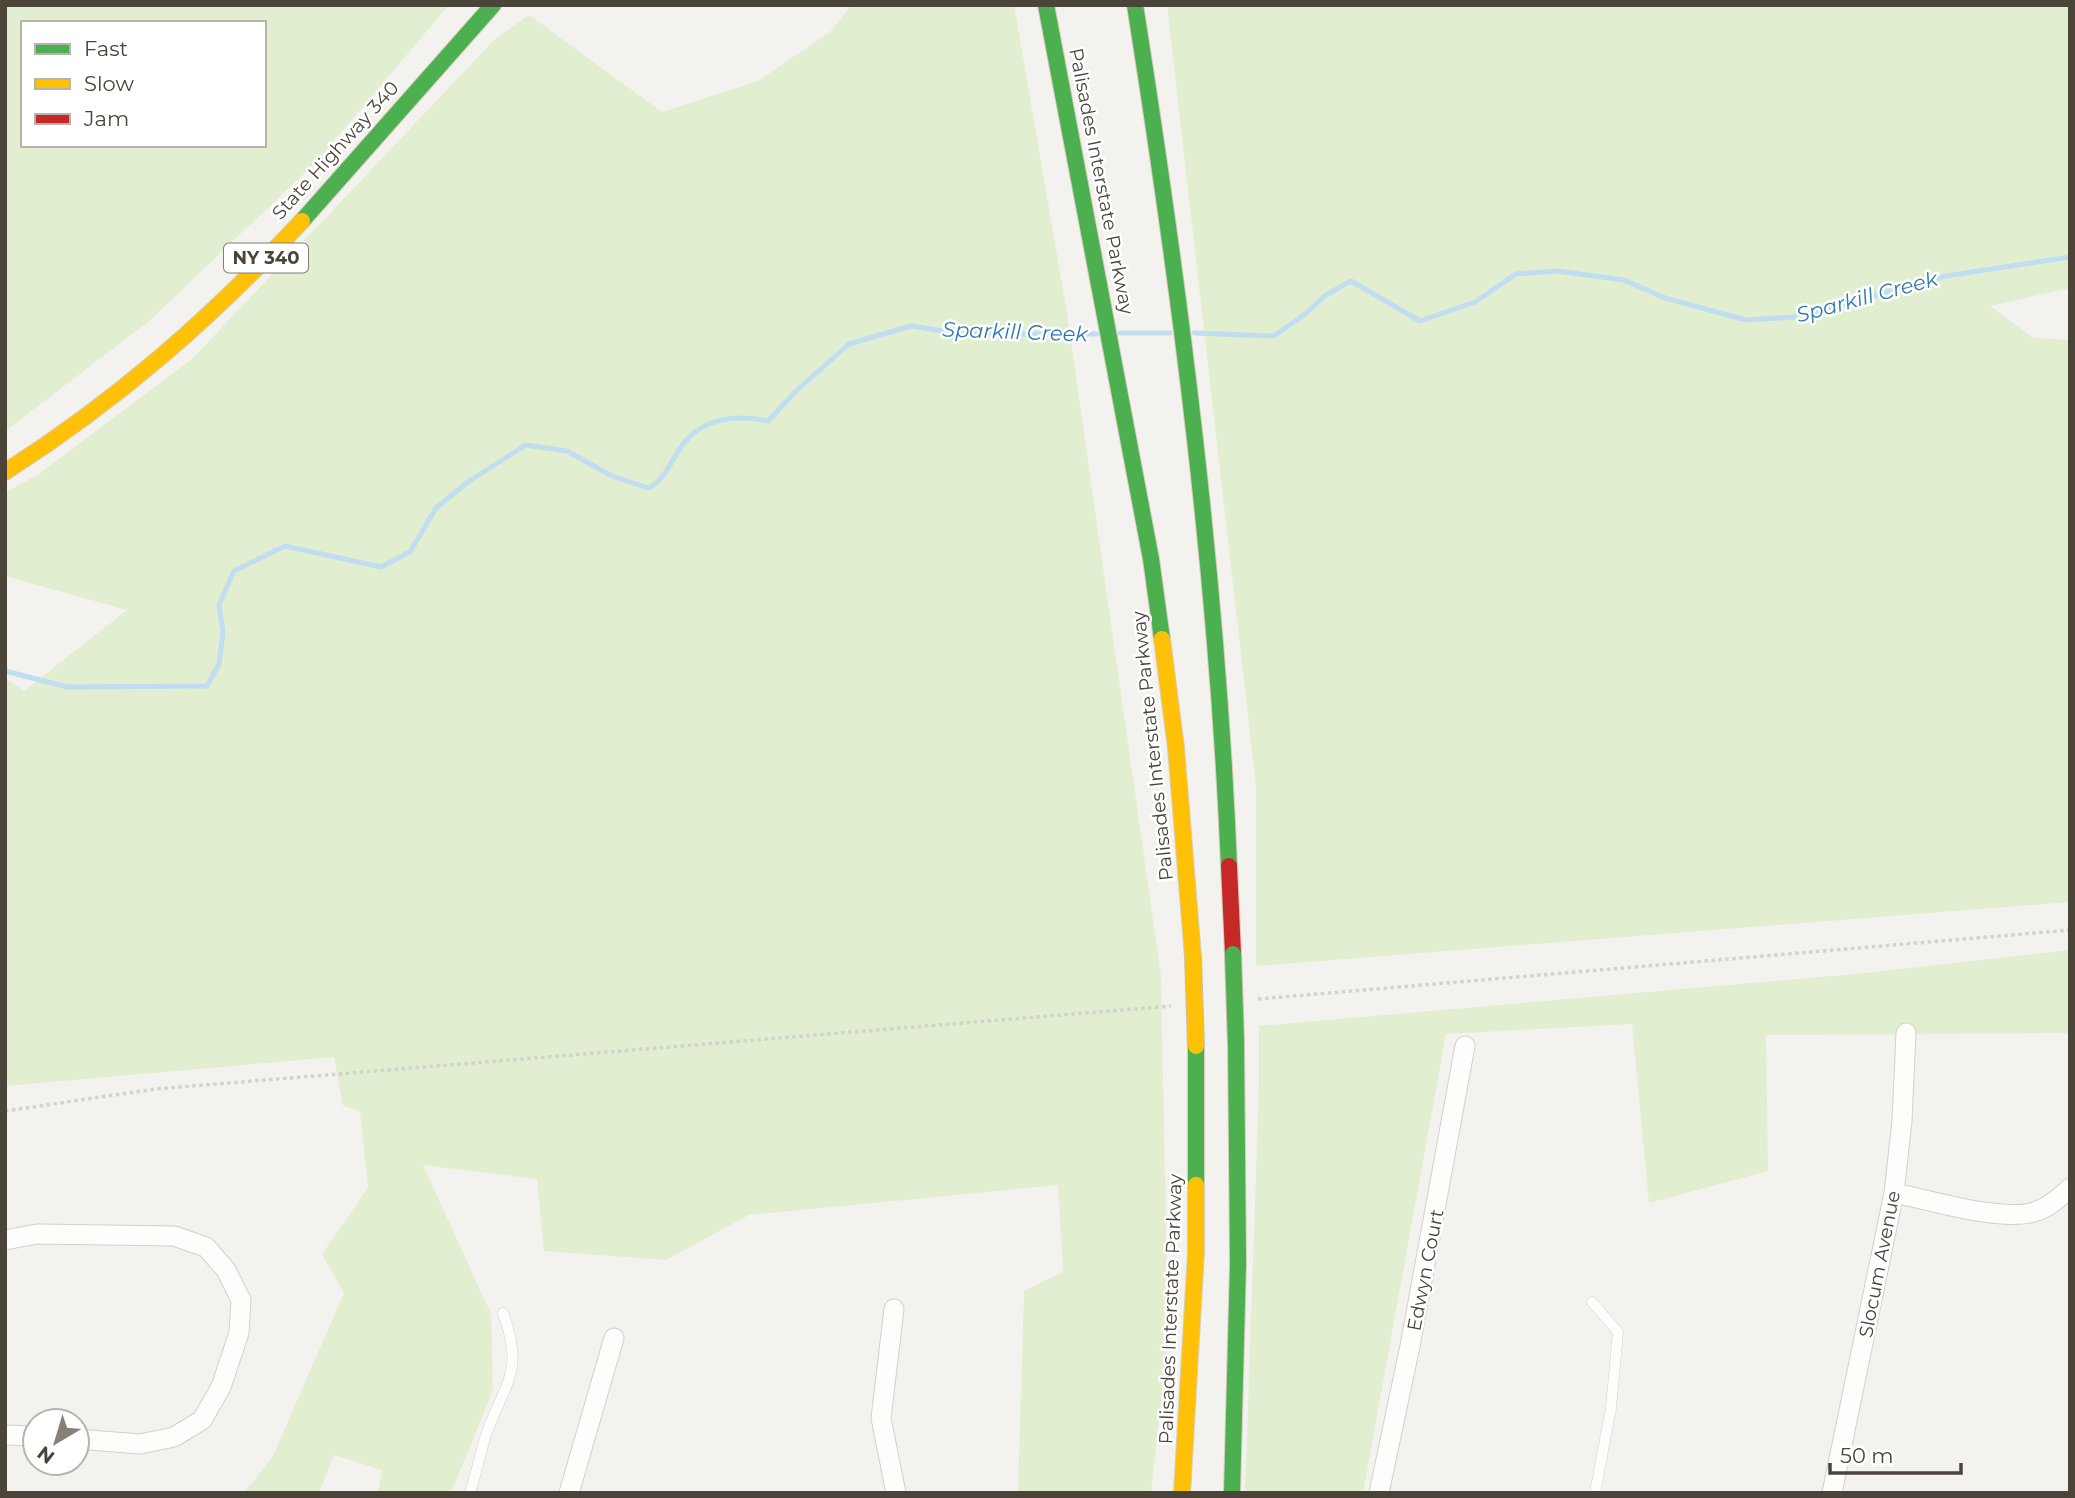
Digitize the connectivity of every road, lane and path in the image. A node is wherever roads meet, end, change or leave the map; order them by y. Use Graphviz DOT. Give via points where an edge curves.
graph roads {
  1 [pos="493,5"];
  2 [pos="1046,5"];
  3 [pos="1135,5"];
  4 [pos="5,472"];
  5 [pos="2070,930"];
  6 [pos="1248,1000"];
  7 [pos="1178,1005"];
  8 [pos="1906,1033"];
  9 [pos="1465,1046"];
  10 [pos="5,1111"];
  11 [pos="2070,1188"];
  12 [pos="1894,1193"];
  13 [pos="5,1240"];
  14 [pos="1592,1302"];
  15 [pos="894,1309"];
  16 [pos="503,1312"];
  17 [pos="614,1338"];
  18 [pos="91,1440"];
  19 [pos="470,1493"];
  20 [pos="569,1493"];
  21 [pos="896,1493"];
  22 [pos="1182,1493"];
  23 [pos="1232,1493"];
  24 [pos="1379,1493"];
  25 [pos="1595,1493"];
  26 [pos="1832,1493"];
  1 -- 4 [label="main road, State Highway 340 / NY 340" via="258,268 190,336 120,396"];
  2 -- 22 [label="main road, Palisades Interstate Parkway, bridge" via="1151,559 1176,748 1196,1046 1196,1252"];
  3 -- 23 [label="main road, bridge" via="1174,265 1202,506 1223,748 1236,1042 1238,1288"];
  5 -- 6 [label="path"];
  7 -- 10 [label="path" via="155,1089"];
  8 -- 12 [label="street, Slocum Avenue"];
  9 -- 24 [label="street, Edwyn Court"];
  11 -- 12 [label="street" via="2034,1212 2008,1215"];
  12 -- 26 [label="street, Slocum Avenue"];
  13 -- 18 [label="street" via="37,1234 174,1236 206,1247 226,1270 241,1300 239,1333 220,1387 202,1420 174,1437 140,1444"];
  14 -- 25 [label="lane" via="1618,1332 1611,1408"];
  15 -- 21 [label="street" via="881,1418"];
  16 -- 19 [label="lane" via="512,1337 512,1369 486,1434"];
  17 -- 20 [label="street"];
}
